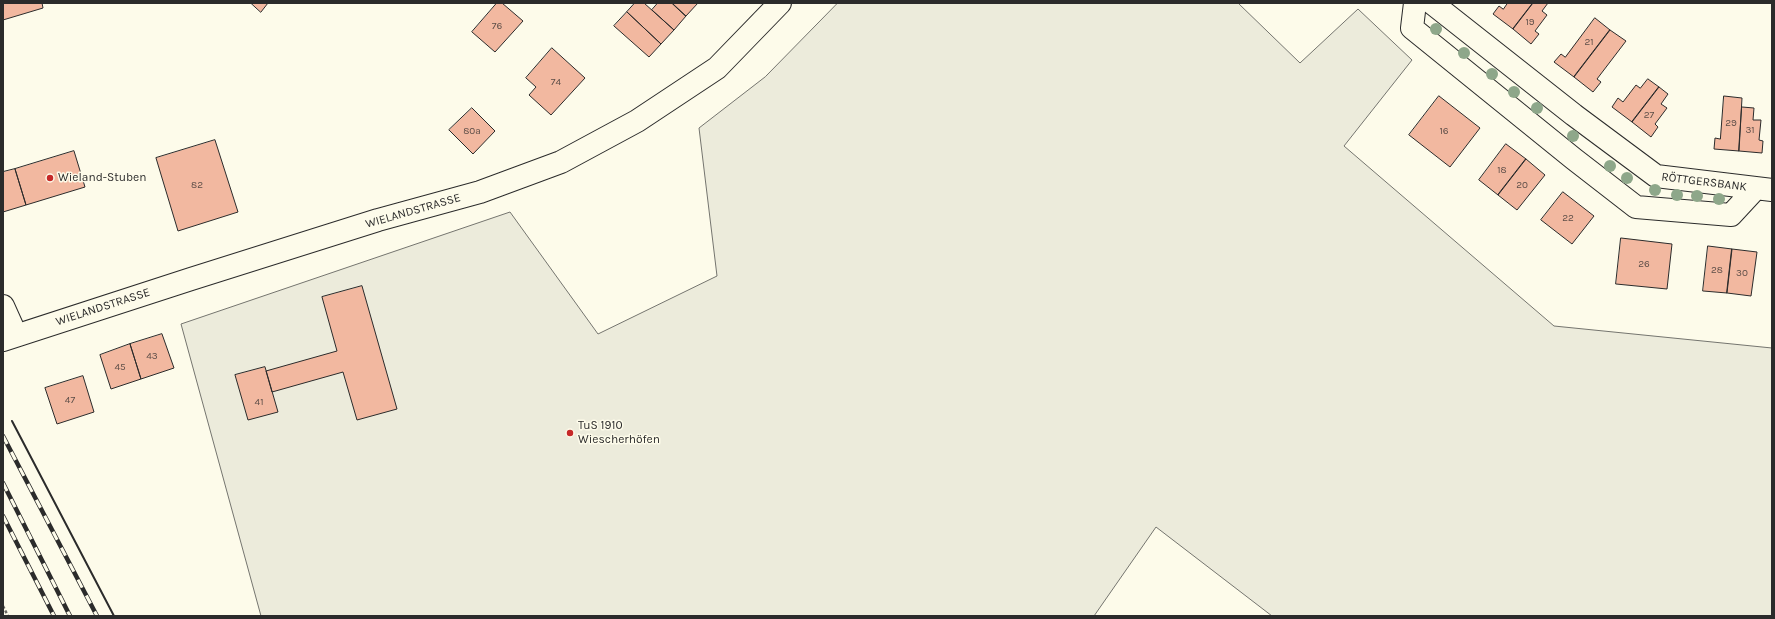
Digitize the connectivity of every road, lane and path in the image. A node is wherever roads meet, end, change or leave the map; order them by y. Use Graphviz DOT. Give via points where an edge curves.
graph roads {
  1 [pos="780,3"];
  2 [pos="1415,3"];
  3 [pos="1432,3"];
  4 [pos="1539,88"];
  5 [pos="1517,114"];
  6 [pos="1574,115"];
  7 [pos="1596,132"];
  8 [pos="1551,141"];
  9 [pos="1574,160"];
  10 [pos="1764,189"];
  11 [pos="3,306"];
  12 [pos="10,338"];
  13 [pos="3,606"];
  14 [pos="8,616"];
  1 -- 12 [label="street, WIELANDSTRASSE" via="717,68 637,121 561,162 480,192 378,220"];
  2 -- 5 [label="street, RÖTTGERSBANK" via="1412,28"];
  3 -- 4 [label="street, RÖTTGERSBANK"];
  4 -- 5 [label="street"];
  4 -- 6 [label="street, RÖTTGERSBANK"];
  5 -- 8 [label="street, RÖTTGERSBANK"];
  6 -- 7 [label="street, RÖTTGERSBANK"];
  6 -- 8 [label="street"];
  7 -- 9 [label="street"];
  7 -- 10 [label="street, RÖTTGERSBANK" via="1656,176"];
  8 -- 9 [label="street, RÖTTGERSBANK"];
  9 -- 10 [label="street, RÖTTGERSBANK" via="1636,207 1731,215"];
  11 -- 12 [label="street"];
  13 -- 14 [label="path"];
}
